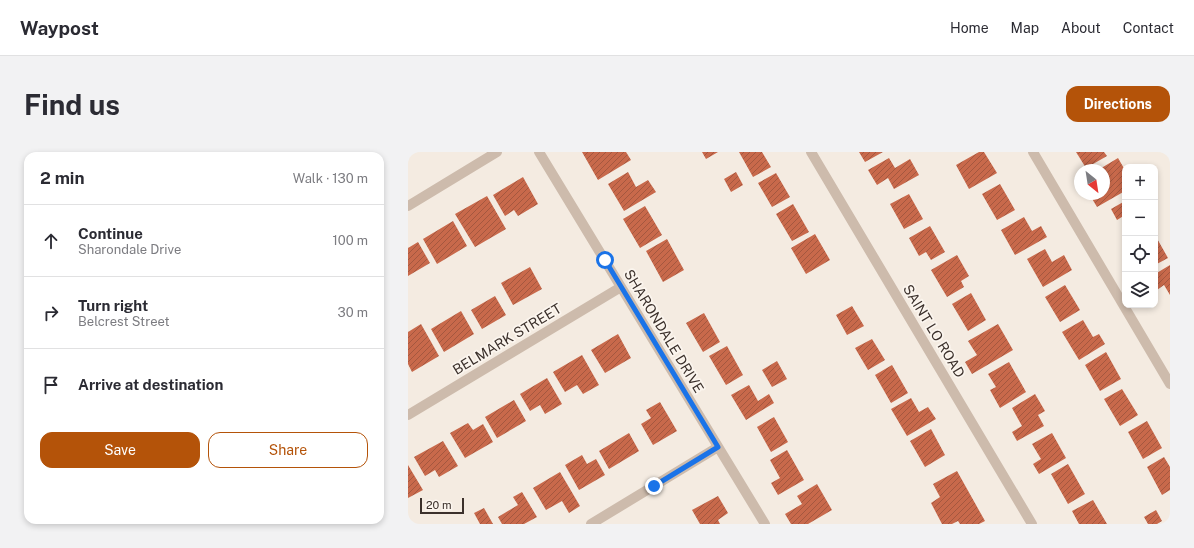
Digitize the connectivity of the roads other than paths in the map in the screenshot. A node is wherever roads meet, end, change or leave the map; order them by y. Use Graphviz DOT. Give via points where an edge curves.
graph roads {
  1 [pos="497,152"];
  2 [pos="539,152"];
  3 [pos="812,152"];
  4 [pos="1033,152"];
  5 [pos="408,206"];
  6 [pos="621,287"];
  7 [pos="1170,384"];
  8 [pos="408,415"];
  9 [pos="718,447"];
  10 [pos="591,524"];
  11 [pos="765,524"];
  12 [pos="1032,524"];
  1 -- 5 [label="street"];
  2 -- 6 [label="street, SHARONDALE DRIVE"];
  3 -- 12 [label="street, SAINT LO ROAD"];
  4 -- 7 [label="street"];
  6 -- 8 [label="street, BELMARK STREET"];
  6 -- 9 [label="street, SHARONDALE DRIVE"];
  9 -- 10 [label="street"];
  9 -- 11 [label="street, SHARONDALE DRIVE"];
}
